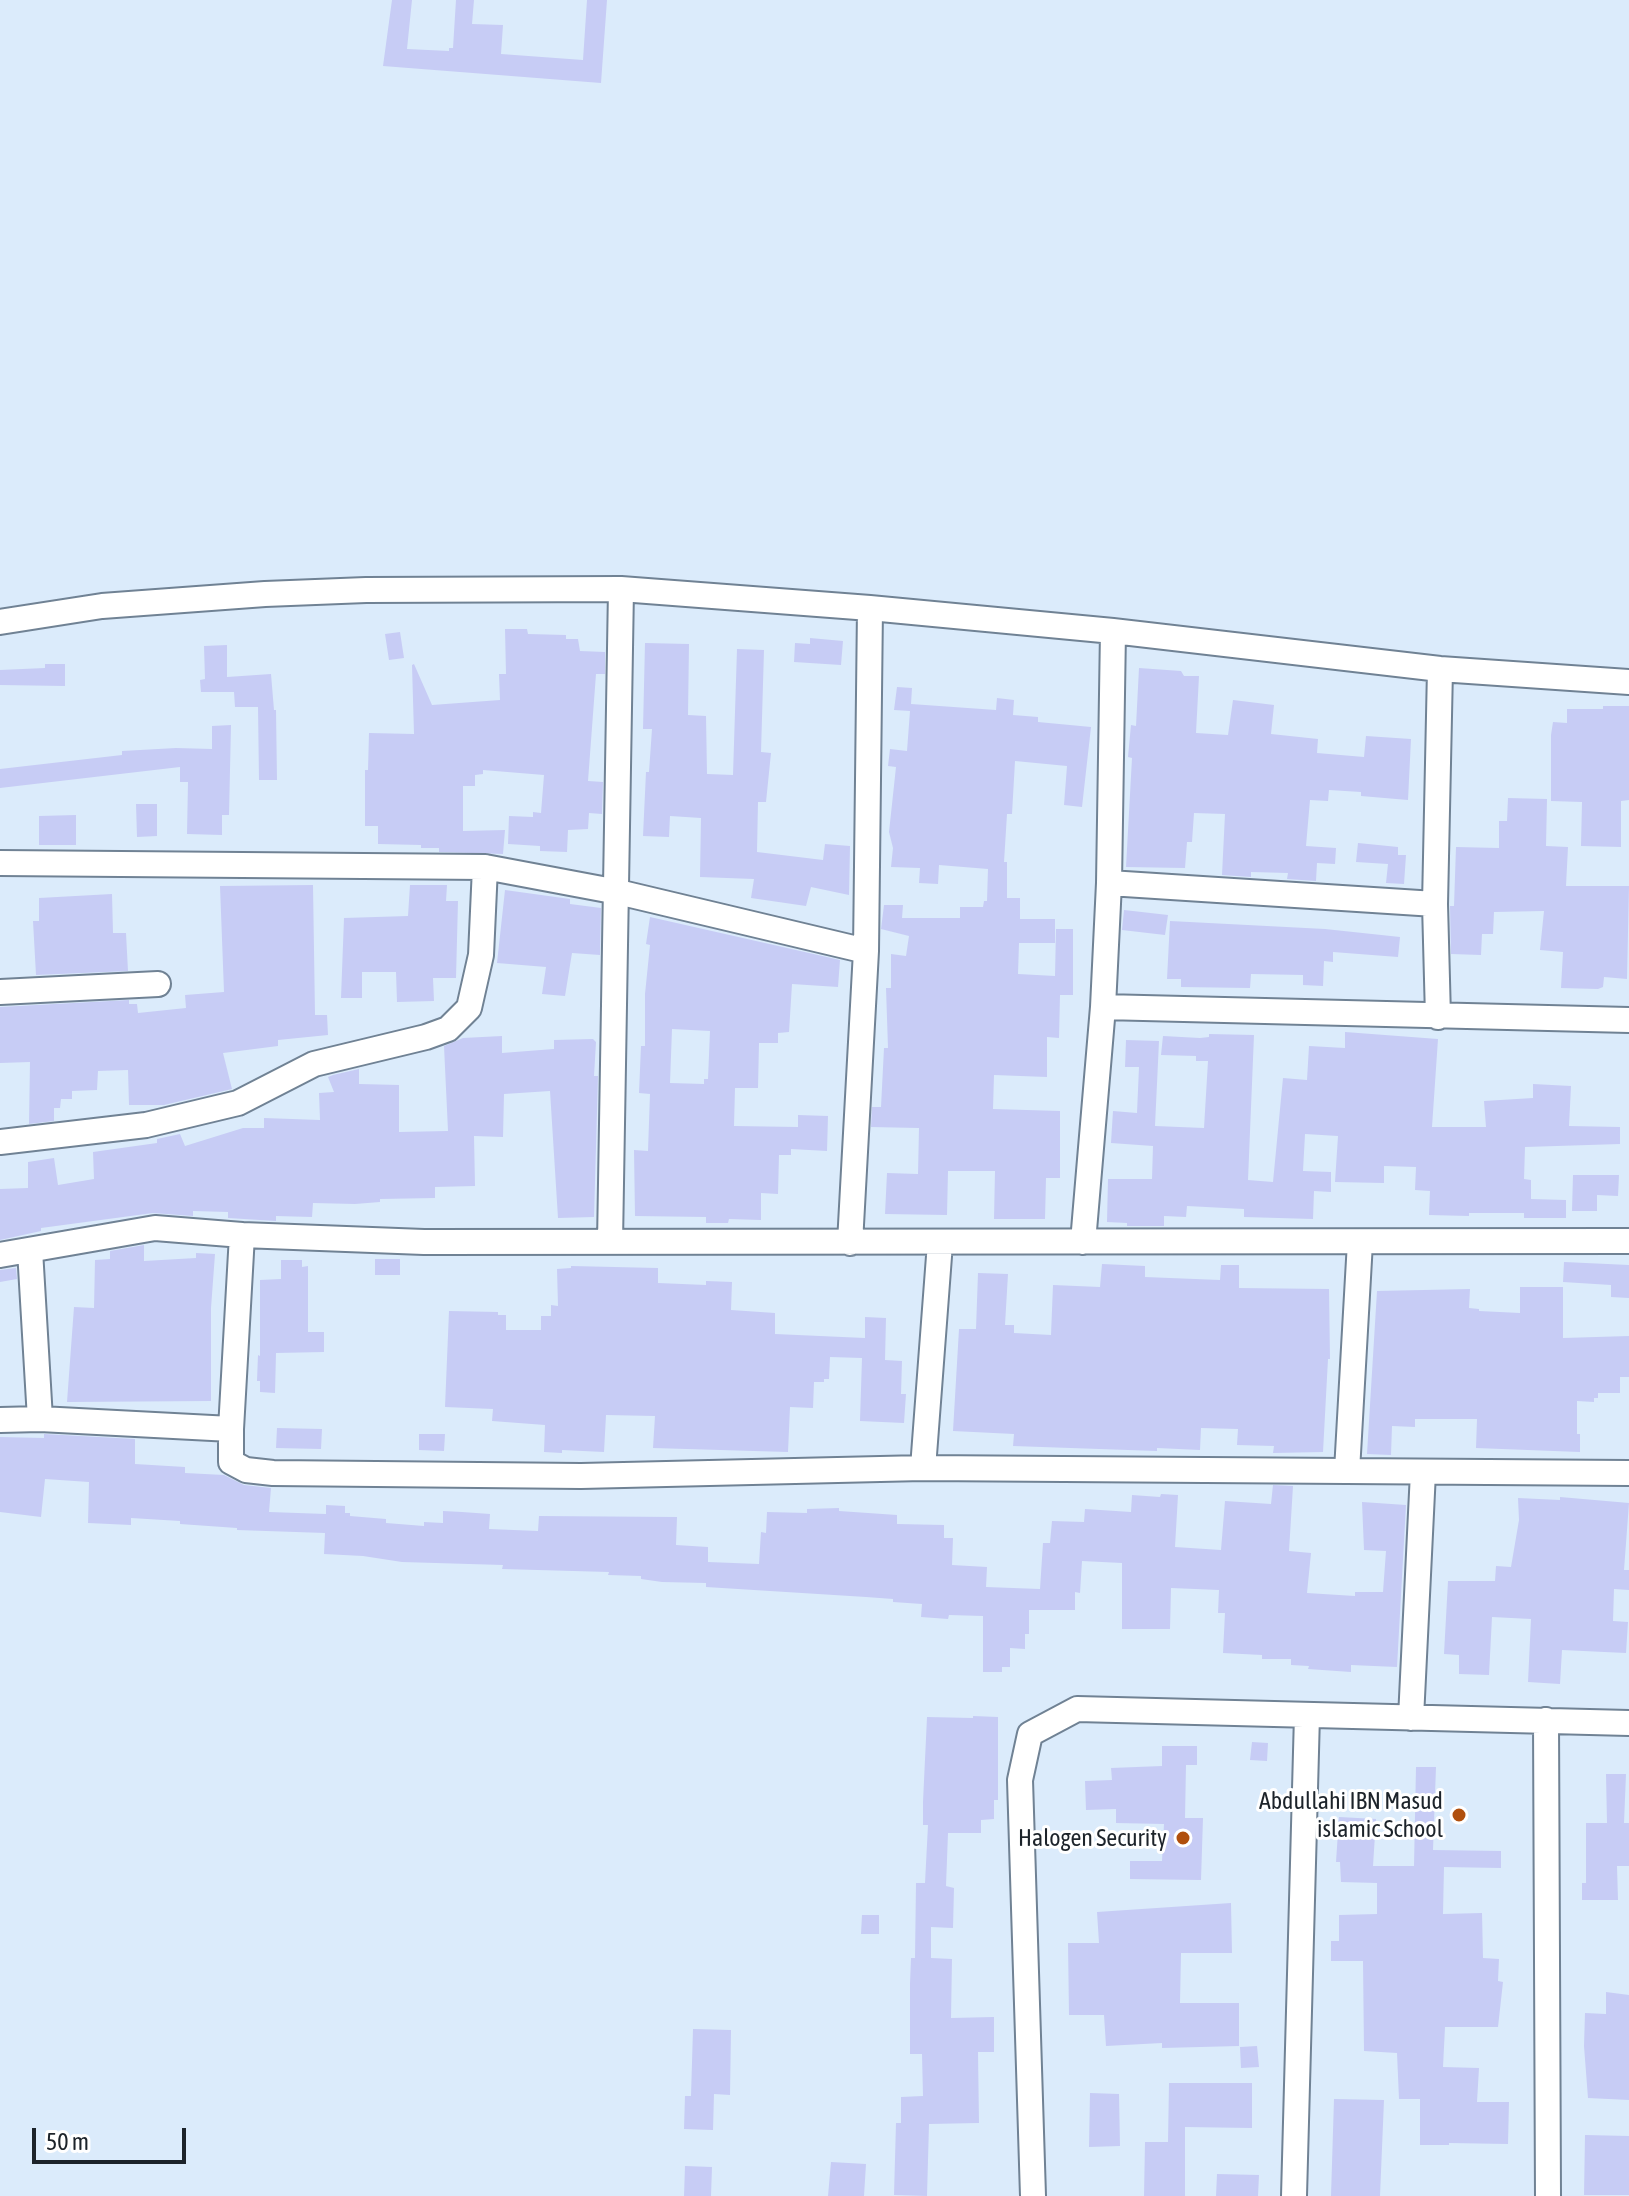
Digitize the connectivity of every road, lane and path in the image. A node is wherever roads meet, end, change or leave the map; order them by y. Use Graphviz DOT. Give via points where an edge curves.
graph roads {
  1 [pos="621,589"];
  2 [pos="870,608"];
  3 [pos="0,622"];
  4 [pos="1113,631"];
  5 [pos="1440,669"];
  6 [pos="1629,682"];
  7 [pos="0,863"];
  8 [pos="485,867"];
  9 [pos="1109,883"];
  10 [pos="618,892"];
  11 [pos="1435,904"];
  12 [pos="866,951"];
  13 [pos="158,984"];
  14 [pos="0,992"];
  15 [pos="1103,1007"];
  16 [pos="1438,1017"];
  17 [pos="1629,1020"];
  18 [pos="0,1142"];
  19 [pos="242,1235"];
  20 [pos="1629,1241"];
  21 [pos="610,1242"];
  22 [pos="1083,1242"];
  23 [pos="1360,1242"];
  24 [pos="850,1243"];
  25 [pos="940,1243"];
  26 [pos="30,1250"];
  27 [pos="0,1255"];
  28 [pos="40,1419"];
  29 [pos="0,1420"];
  30 [pos="231,1429"];
  31 [pos="923,1468"];
  32 [pos="1347,1471"];
  33 [pos="1423,1472"];
  34 [pos="1629,1473"];
  35 [pos="1307,1715"];
  36 [pos="1411,1718"];
  37 [pos="1546,1720"];
  38 [pos="1629,1723"];
  39 [pos="1033,2196"];
  40 [pos="1294,2196"];
  41 [pos="1548,2196"];
  1 -- 2 [label="street"];
  1 -- 3 [label="street" via="280,594 102,606"];
  1 -- 10 [label="street"];
  2 -- 4 [label="street"];
  2 -- 12 [label="street"];
  4 -- 5 [label="street"];
  4 -- 9 [label="street"];
  5 -- 6 [label="street"];
  5 -- 11 [label="street"];
  7 -- 8 [label="street"];
  8 -- 10 [label="street"];
  8 -- 18 [label="street" via="481,955 469,1008 448,1029 314,1064 238,1103 146,1125"];
  9 -- 11 [label="street"];
  9 -- 15 [label="street"];
  10 -- 12 [label="street"];
  10 -- 21 [label="street"];
  11 -- 16 [label="street"];
  12 -- 24 [label="street"];
  13 -- 14 [label="street"];
  15 -- 16 [label="street"];
  15 -- 22 [label="street"];
  16 -- 17 [label="street"];
  19 -- 21 [label="street"];
  19 -- 26 [label="street" via="155,1228"];
  19 -- 30 [label="street"];
  20 -- 23 [label="street"];
  21 -- 24 [label="street"];
  22 -- 23 [label="street"];
  22 -- 25 [label="street"];
  23 -- 32 [label="street"];
  24 -- 25 [label="street"];
  25 -- 31 [label="street"];
  26 -- 27 [label="street"];
  26 -- 28 [label="street"];
  28 -- 29 [label="street"];
  28 -- 30 [label="street"];
  30 -- 31 [label="street" via="231,1462 273,1473 581,1476"];
  31 -- 32 [label="street"];
  32 -- 33 [label="street"];
  33 -- 34 [label="street"];
  33 -- 36 [label="street"];
  35 -- 36 [label="street"];
  35 -- 39 [label="street" via="1077,1709 1030,1734 1020,1780"];
  35 -- 40 [label="street"];
  36 -- 37 [label="street"];
  37 -- 38 [label="street"];
  37 -- 41 [label="street"];
}
